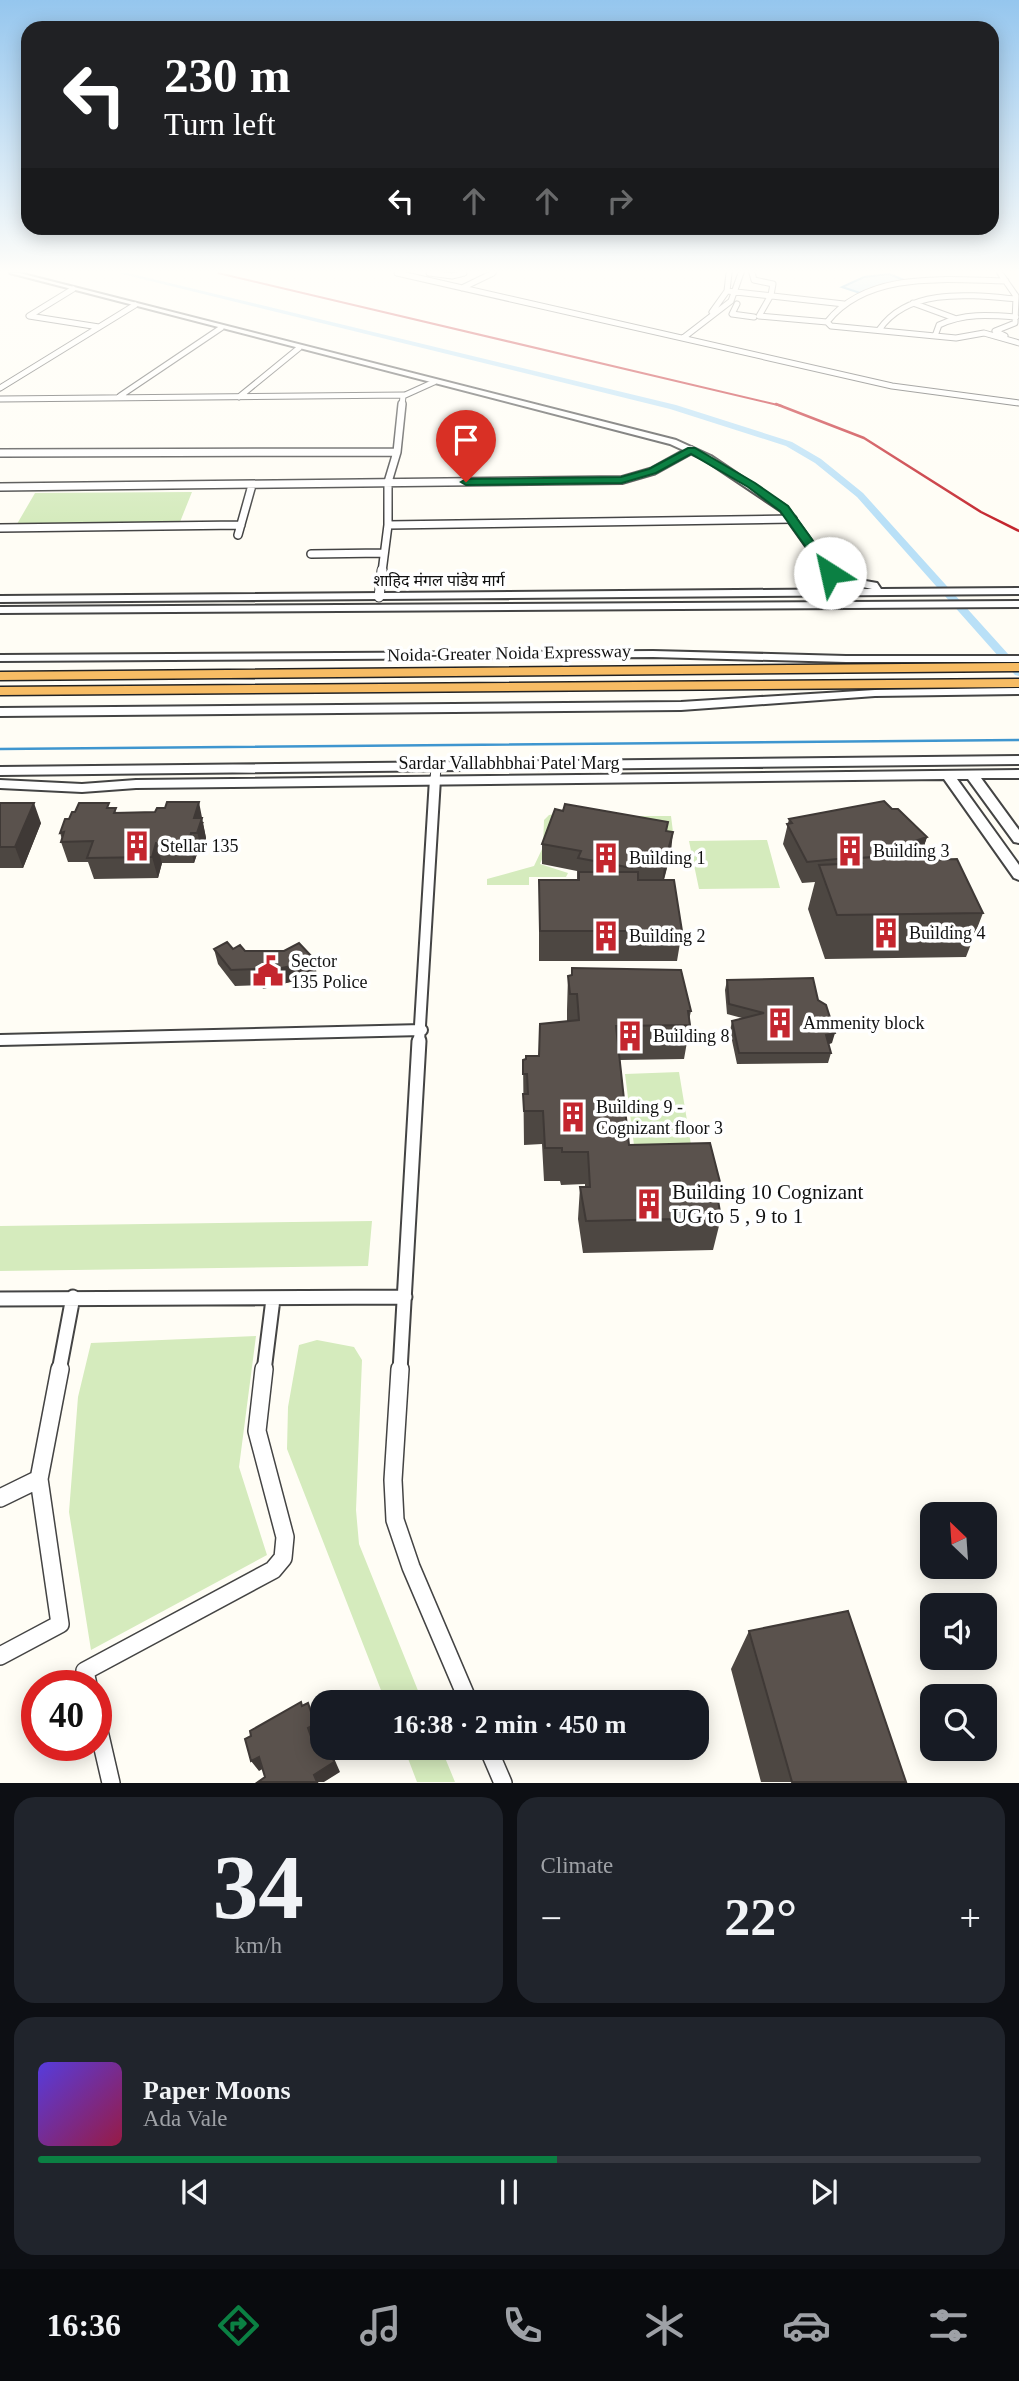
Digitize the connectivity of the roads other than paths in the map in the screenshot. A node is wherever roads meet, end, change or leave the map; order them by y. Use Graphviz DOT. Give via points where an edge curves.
graph roads {
  1 [pos="52,356"];
  2 [pos="179,356"];
  3 [pos="289,356"];
  4 [pos="332,356"];
  5 [pos="763,356"];
  6 [pos="434,382"];
  7 [pos="0,388"];
  8 [pos="404,395"];
  9 [pos="120,396"];
  10 [pos="239,397"];
  11 [pos="0,399"];
  12 [pos="1019,403"];
  13 [pos="691,450"];
  14 [pos="397,452"];
  15 [pos="0,453"];
  16 [pos="388,482"];
  17 [pos="252,485"];
  18 [pos="0,487"];
  19 [pos="793,519"];
  20 [pos="241,525"];
  21 [pos="388,525"];
  22 [pos="0,528"];
  23 [pos="238,535"];
  24 [pos="384,553"];
  25 [pos="311,554"];
  26 [pos="1019,591"];
  27 [pos="883,593"];
  28 [pos="379,597"];
  29 [pos="0,599"];
  30 [pos="740,600"];
  31 [pos="1019,604"];
  32 [pos="0,610"];
  33 [pos="0,658"];
  34 [pos="1019,659"];
  35 [pos="925,663"];
  36 [pos="1019,667"];
  37 [pos="0,676"];
  38 [pos="1019,682"];
  39 [pos="945,688"];
  40 [pos="0,691"];
  41 [pos="1019,691"];
  42 [pos="0,712"];
  43 [pos="1015,760"];
  44 [pos="0,771"];
  45 [pos="435,774"];
  46 [pos="1018,774"];
  47 [pos="948,775"];
  48 [pos="972,775"];
  49 [pos="0,784"];
  50 [pos="1019,839"];
  51 [pos="1019,876"];
  52 [pos="422,1030"];
  53 [pos="0,1040"];
  54 [pos="73,1297"];
  55 [pos="405,1297"];
  56 [pos="273,1298"];
  57 [pos="0,1299"];
  58 [pos="39,1479"];
  59 [pos="0,1498"];
  60 [pos="0,1656"];
  61 [pos="87,1670"];
  62 [pos="463,1690"];
  63 [pos="493,1760"];
  64 [pos="106,1761"];
  65 [pos="111,1783"];
  66 [pos="503,1783"];
  1 -- 7 [label="street"];
  2 -- 9 [label="street"];
  3 -- 10 [label="street"];
  4 -- 6 [label="street"];
  5 -- 12 [label="street" via="898,387"];
  6 -- 8 [label="street"];
  6 -- 13 [label="street"];
  8 -- 10 [label="street"];
  8 -- 14 [label="street"];
  9 -- 10 [label="street"];
  9 -- 11 [label="street"];
  13 -- 16 [label="street" via="653,471 622,480"];
  13 -- 19 [label="street" via="752,485"];
  14 -- 15 [label="street"];
  14 -- 16 [label="street"];
  16 -- 17 [label="street"];
  16 -- 21 [label="street"];
  17 -- 18 [label="street"];
  17 -- 20 [label="street"];
  19 -- 21 [label="street"];
  19 -- 27 [label="street" via="834,578 873,585"];
  20 -- 22 [label="street"];
  20 -- 23 [label="street"];
  21 -- 24 [label="street"];
  24 -- 25 [label="street"];
  24 -- 28 [label="street"];
  26 -- 27 [label="street, शाहिद मंगल पांडेय मार्ग"];
  27 -- 30 [label="street, शाहिद मंगल पांडेय मार्ग"];
  28 -- 29 [label="street, शाहिद मंगल पांडेय मार्ग"];
  28 -- 30 [label="street, शाहिद मंगल पांडेय मार्ग"];
  30 -- 31 [label="street" via="897,606"];
  30 -- 32 [label="street"];
  33 -- 35 [label="street" via="653,654"];
  34 -- 35 [label="street"];
  35 -- 36 [label="highway, Noida-Greater Noida Expressway"];
  35 -- 37 [label="highway, Noida-Greater Noida Expressway"];
  38 -- 39 [label="highway, Noida-Greater Noida Expressway"];
  39 -- 40 [label="highway, Noida-Greater Noida Expressway"];
  39 -- 41 [label="street"];
  39 -- 42 [label="street" via="681,706"];
  43 -- 45 [label="street, Sardar Vallabhbhai Patel Marg"];
  44 -- 45 [label="street, Sardar Vallabhbhai Patel Marg"];
  45 -- 47 [label="street, Sardar Vallabhbhai Patel Marg"];
  45 -- 49 [label="street, Sardar Vallabhbhai Patel Marg" via="82,788"];
  45 -- 52 [label="street"];
  46 -- 48 [label="street, Sardar Vallabhbhai Patel Marg"];
  47 -- 48 [label="street, Sardar Vallabhbhai Patel Marg"];
  47 -- 51 [label="street"];
  48 -- 50 [label="street"];
  52 -- 53 [label="street"];
  52 -- 55 [label="street"];
  54 -- 56 [label="street"];
  54 -- 57 [label="street"];
  54 -- 58 [label="street"];
  55 -- 56 [label="street"];
  55 -- 62 [label="street" via="393,1480 395,1520"];
  56 -- 61 [label="street" via="257,1431 285,1537 283,1558 274,1570"];
  58 -- 59 [label="street"];
  58 -- 60 [label="street" via="60,1625"];
  63 -- 66 [label="street"];
  64 -- 65 [label="street"];
}
